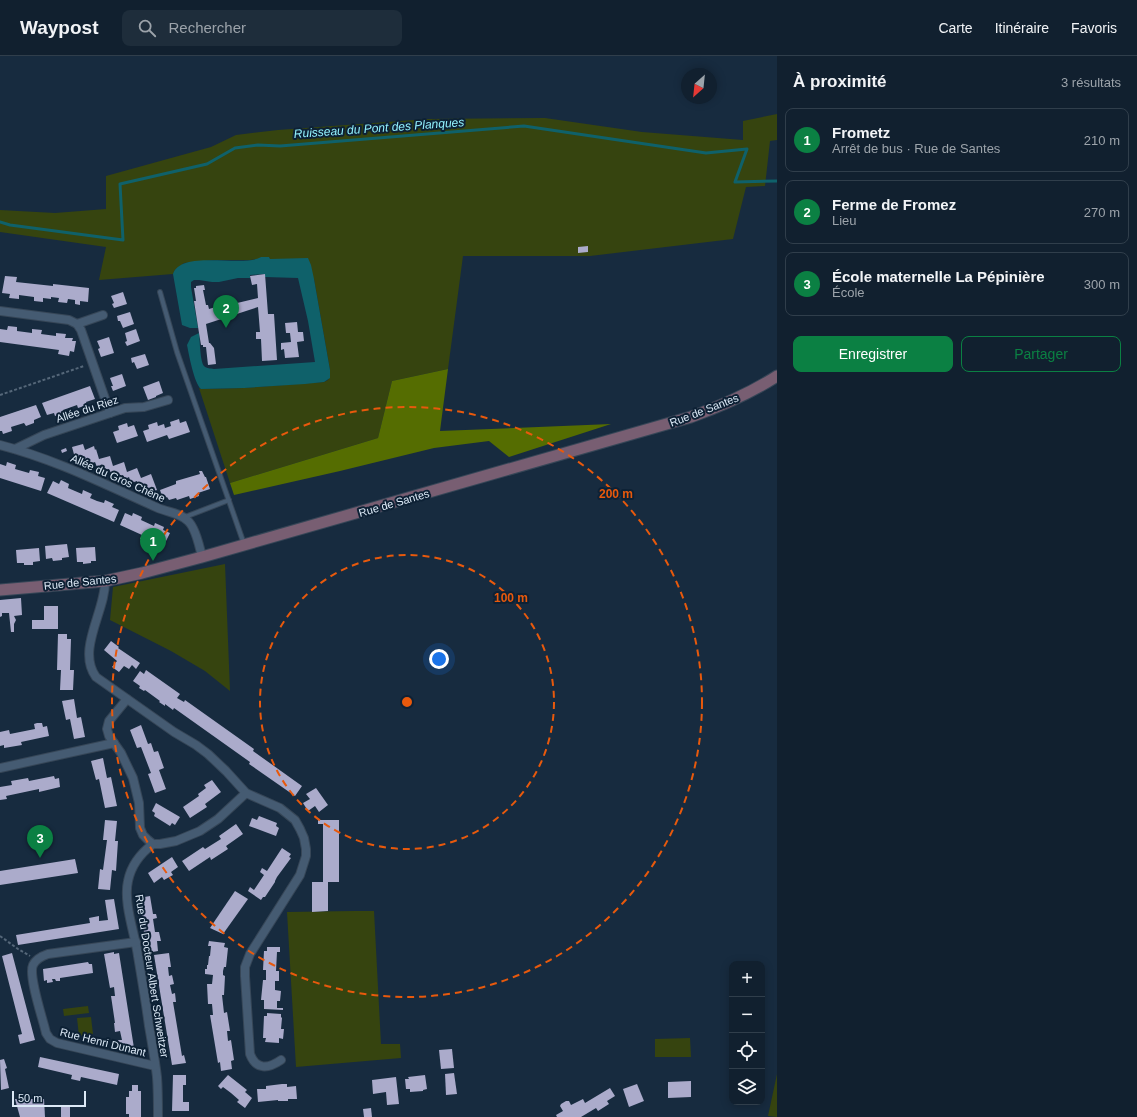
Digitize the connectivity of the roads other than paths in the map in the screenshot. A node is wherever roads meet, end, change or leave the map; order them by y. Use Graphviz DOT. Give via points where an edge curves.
graph roads {
  1 [pos="160,292"];
  2 [pos="0,311"];
  3 [pos="103,315"];
  4 [pos="76,324"];
  5 [pos="777,376"];
  6 [pos="168,400"];
  7 [pos="110,412"];
  8 [pos="0,446"];
  9 [pos="15,449"];
  10 [pos="229,500"];
  11 [pos="184,517"];
  12 [pos="245,545"];
  13 [pos="202,557"];
  14 [pos="105,580"];
  15 [pos="0,590"];
  16 [pos="127,699"];
  17 [pos="114,743"];
  18 [pos="0,768"];
  19 [pos="246,793"];
  20 [pos="153,844"];
  21 [pos="136,942"];
  22 [pos="281,1060"];
  23 [pos="155,1066"];
  24 [pos="158,1117"];
  1 -- 10 [label="lane" via="177,352"];
  2 -- 4 [label="street" via="69,320"];
  3 -- 4 [label="street"];
  4 -- 7 [label="street" via="81,330"];
  5 -- 12 [label="street, Rue de Santes" via="746,394 692,416"];
  6 -- 7 [label="street, Allée du Riez"];
  7 -- 9 [label="street, Allée du Riez" via="44,434"];
  8 -- 9 [label="street, Allée du Gros Chêne"];
  9 -- 11 [label="street, Allée du Gros Chêne" via="64,466 162,510"];
  10 -- 11 [label="lane"];
  10 -- 12 [label="lane"];
  11 -- 13 [label="street" via="192,525"];
  12 -- 13 [label="street, Rue de Santes"];
  13 -- 14 [label="street, Rue de Santes"];
  14 -- 15 [label="street, Rue de Santes"];
  14 -- 16 [label="street" via="103,599 90,647 90,667 96,676"];
  16 -- 17 [label="street" via="108,723 107,731"];
  16 -- 19 [label="street" via="208,754"];
  17 -- 18 [label="street"];
  17 -- 20 [label="street" via="133,778 139,803 141,832"];
  19 -- 20 [label="street" via="218,819 200,831 176,841"];
  19 -- 22 [label="street" via="280,808 295,820 306,848 300,875 247,959 245,967 251,1059 261,1066 275,1064"];
  20 -- 21 [label="street, Rue du Docteur Albert Schweitzer" via="135,864 128,881 127,898"];
  21 -- 23 [label="street, Rue du Docteur Albert Schweitzer"];
  21 -- 23 [label="street, Rue Henri Dunant" via="48,954 35,962 32,977 46,1033 50,1039 57,1043"];
  23 -- 24 [label="street, Rue du Docteur Albert Schweitzer"];
}
